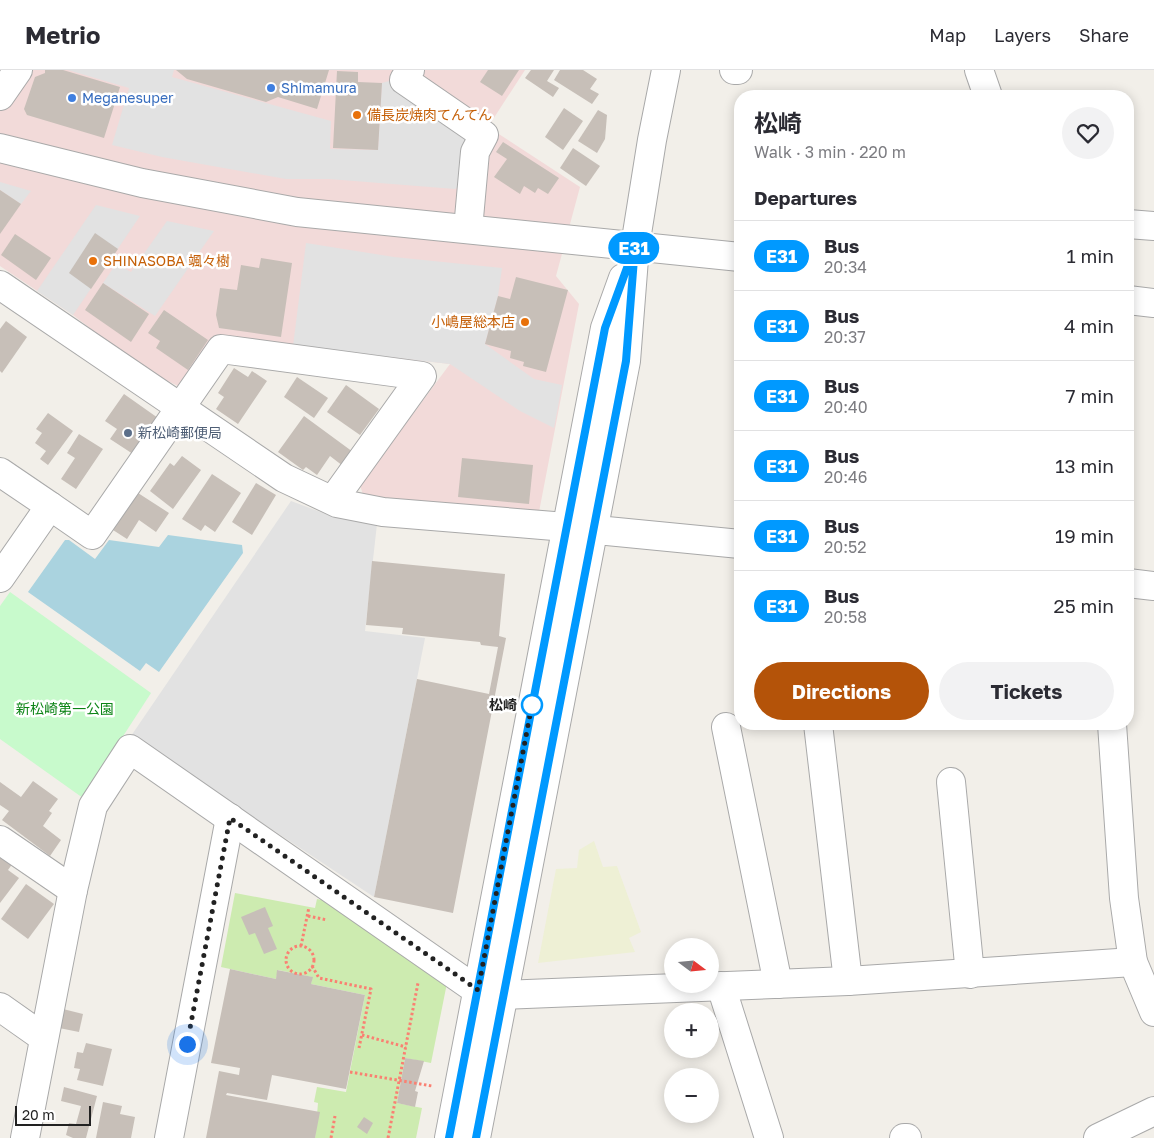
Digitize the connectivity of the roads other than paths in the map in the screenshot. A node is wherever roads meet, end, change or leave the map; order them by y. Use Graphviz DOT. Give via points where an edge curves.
graph roads {
  1 [pos="18,70"];
  2 [pos="410,70"];
  3 [pos="666,70"];
  4 [pos="979,70"];
  5 [pos="986,90"];
  6 [pos="0,96"];
  7 [pos="0,148"];
  8 [pos="1134,224"];
  9 [pos="1154,226"];
  10 [pos="468,229"];
  11 [pos="635,246"];
  12 [pos="734,256"];
  13 [pos="0,284"];
  14 [pos="1134,301"];
  15 [pos="1154,303"];
  16 [pos="181,407"];
  17 [pos="0,472"];
  18 [pos="333,500"];
  19 [pos="50,506"];
  20 [pos="579,528"];
  21 [pos="734,543"];
  22 [pos="0,578"];
  23 [pos="1134,584"];
  24 [pos="1154,586"];
  25 [pos="726,727"];
  26 [pos="819,730"];
  27 [pos="1112,730"];
  28 [pos="951,782"];
  29 [pos="230,818"];
  30 [pos="0,840"];
  31 [pos="73,890"];
  32 [pos="970,974"];
  33 [pos="1143,977"];
  34 [pos="848,981"];
  35 [pos="778,984"];
  36 [pos="721,986"];
  37 [pos="491,993"];
  38 [pos="0,1007"];
  39 [pos="1154,1012"];
  40 [pos="44,1038"];
  41 [pos="1154,1111"];
  42 [pos="1110,1135"];
  43 [pos="25,1138"];
  44 [pos="169,1138"];
  45 [pos="450,1138"];
  46 [pos="476,1138"];
  47 [pos="769,1138"];
  1 -- 6 [label="street"];
  2 -- 10 [label="street" via="404,80 484,135 475,152"];
  3 -- 11 [label="street"];
  4 -- 5 [label="street"];
  7 -- 10 [label="street" via="142,183 259,205 354,219"];
  8 -- 9 [label="street"];
  10 -- 11 [label="street"];
  11 -- 12 [label="street"];
  11 -- 20 [label="street" via="626,361"];
  13 -- 16 [label="street"];
  14 -- 15 [label="street"];
  16 -- 18 [label="street" via="284,478"];
  16 -- 18 [label="street" via="221,350 422,376"];
  16 -- 19 [label="street" via="92,535"];
  17 -- 19 [label="street"];
  18 -- 20 [label="street" via="383,512"];
  19 -- 22 [label="street"];
  20 -- 21 [label="street"];
  20 -- 37 [label="street"];
  23 -- 24 [label="street"];
  25 -- 35 [label="street"];
  26 -- 34 [label="street"];
  27 -- 33 [label="street" via="1124,898"];
  28 -- 32 [label="street"];
  29 -- 31 [label="street" via="130,749 93,806"];
  29 -- 37 [label="street"];
  29 -- 44 [label="street"];
  30 -- 31 [label="street"];
  31 -- 40 [label="street"];
  32 -- 33 [label="street"];
  32 -- 34 [label="street"];
  33 -- 39 [label="street"];
  34 -- 35 [label="street"];
  35 -- 36 [label="street"];
  36 -- 37 [label="street"];
  36 -- 47 [label="street"];
  37 -- 45 [label="street"];
  37 -- 46 [label="street"];
  38 -- 40 [label="street"];
  40 -- 43 [label="street"];
  41 -- 42 [label="street"];
}
